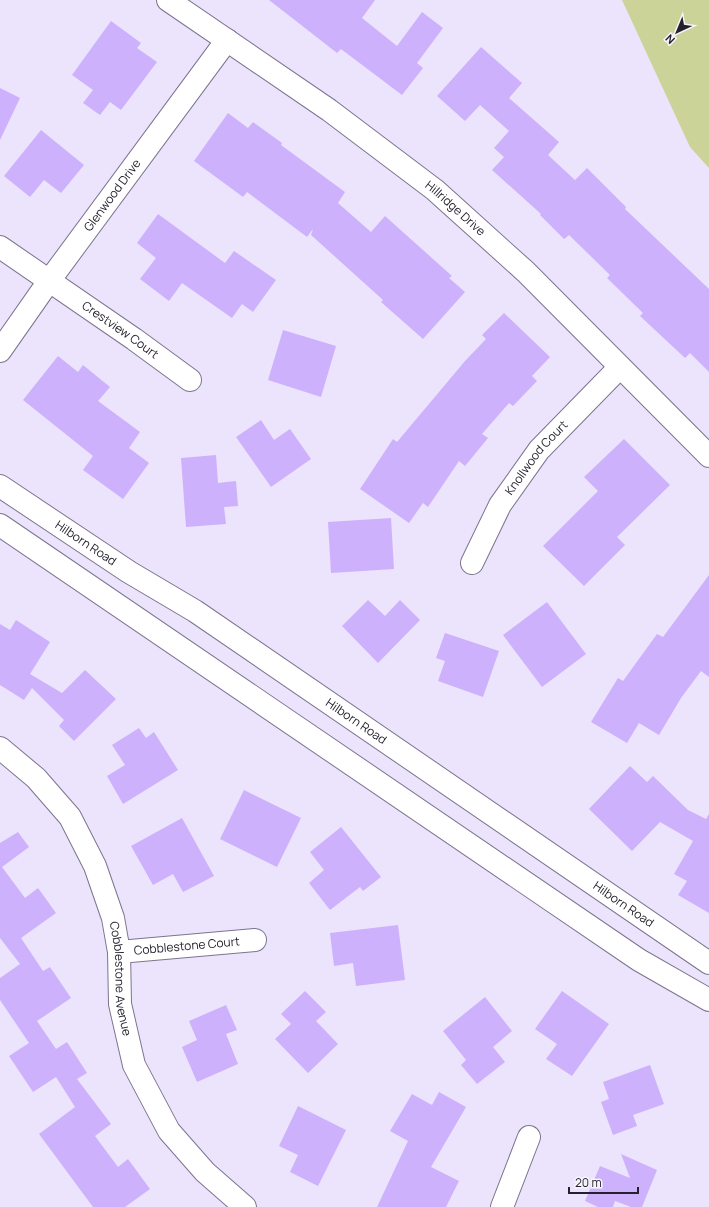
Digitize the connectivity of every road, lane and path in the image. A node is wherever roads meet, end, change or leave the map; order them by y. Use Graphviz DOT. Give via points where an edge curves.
graph roads {
  1 [pos="168,0"];
  2 [pos="227,40"];
  3 [pos="0,247"];
  4 [pos="50,280"];
  5 [pos="0,351"];
  6 [pos="620,367"];
  7 [pos="190,380"];
  8 [pos="709,456"];
  9 [pos="0,486"];
  10 [pos="0,525"];
  11 [pos="472,563"];
  12 [pos="0,748"];
  13 [pos="255,940"];
  14 [pos="119,952"];
  15 [pos="709,963"];
  16 [pos="709,1000"];
  17 [pos="529,1137"];
  18 [pos="245,1207"];
  19 [pos="502,1207"];
  1 -- 2 [label="street, Hillridge Drive"];
  2 -- 4 [label="street, Glenwood Drive"];
  2 -- 6 [label="street, Hillridge Drive" via="329,110 435,190 526,272"];
  3 -- 4 [label="street, Crestview Court"];
  4 -- 5 [label="street, Glenwood Drive"];
  4 -- 7 [label="street, Crestview Court"];
  6 -- 8 [label="street, Hillridge Drive"];
  6 -- 11 [label="street, Knollwood Court" via="539,450 500,505"];
  9 -- 15 [label="street, Hilborn Road" via="129,572 195,611"];
  10 -- 16 [label="street" via="639,960"];
  12 -- 14 [label="street, Cobblestone Avenue" via="36,778 70,817 95,866 113,918"];
  13 -- 14 [label="street, Cobblestone Court"];
  14 -- 18 [label="street, Cobblestone Avenue" via="120,1004 134,1065 169,1131 205,1172"];
  17 -- 19 [label="street"];
}
